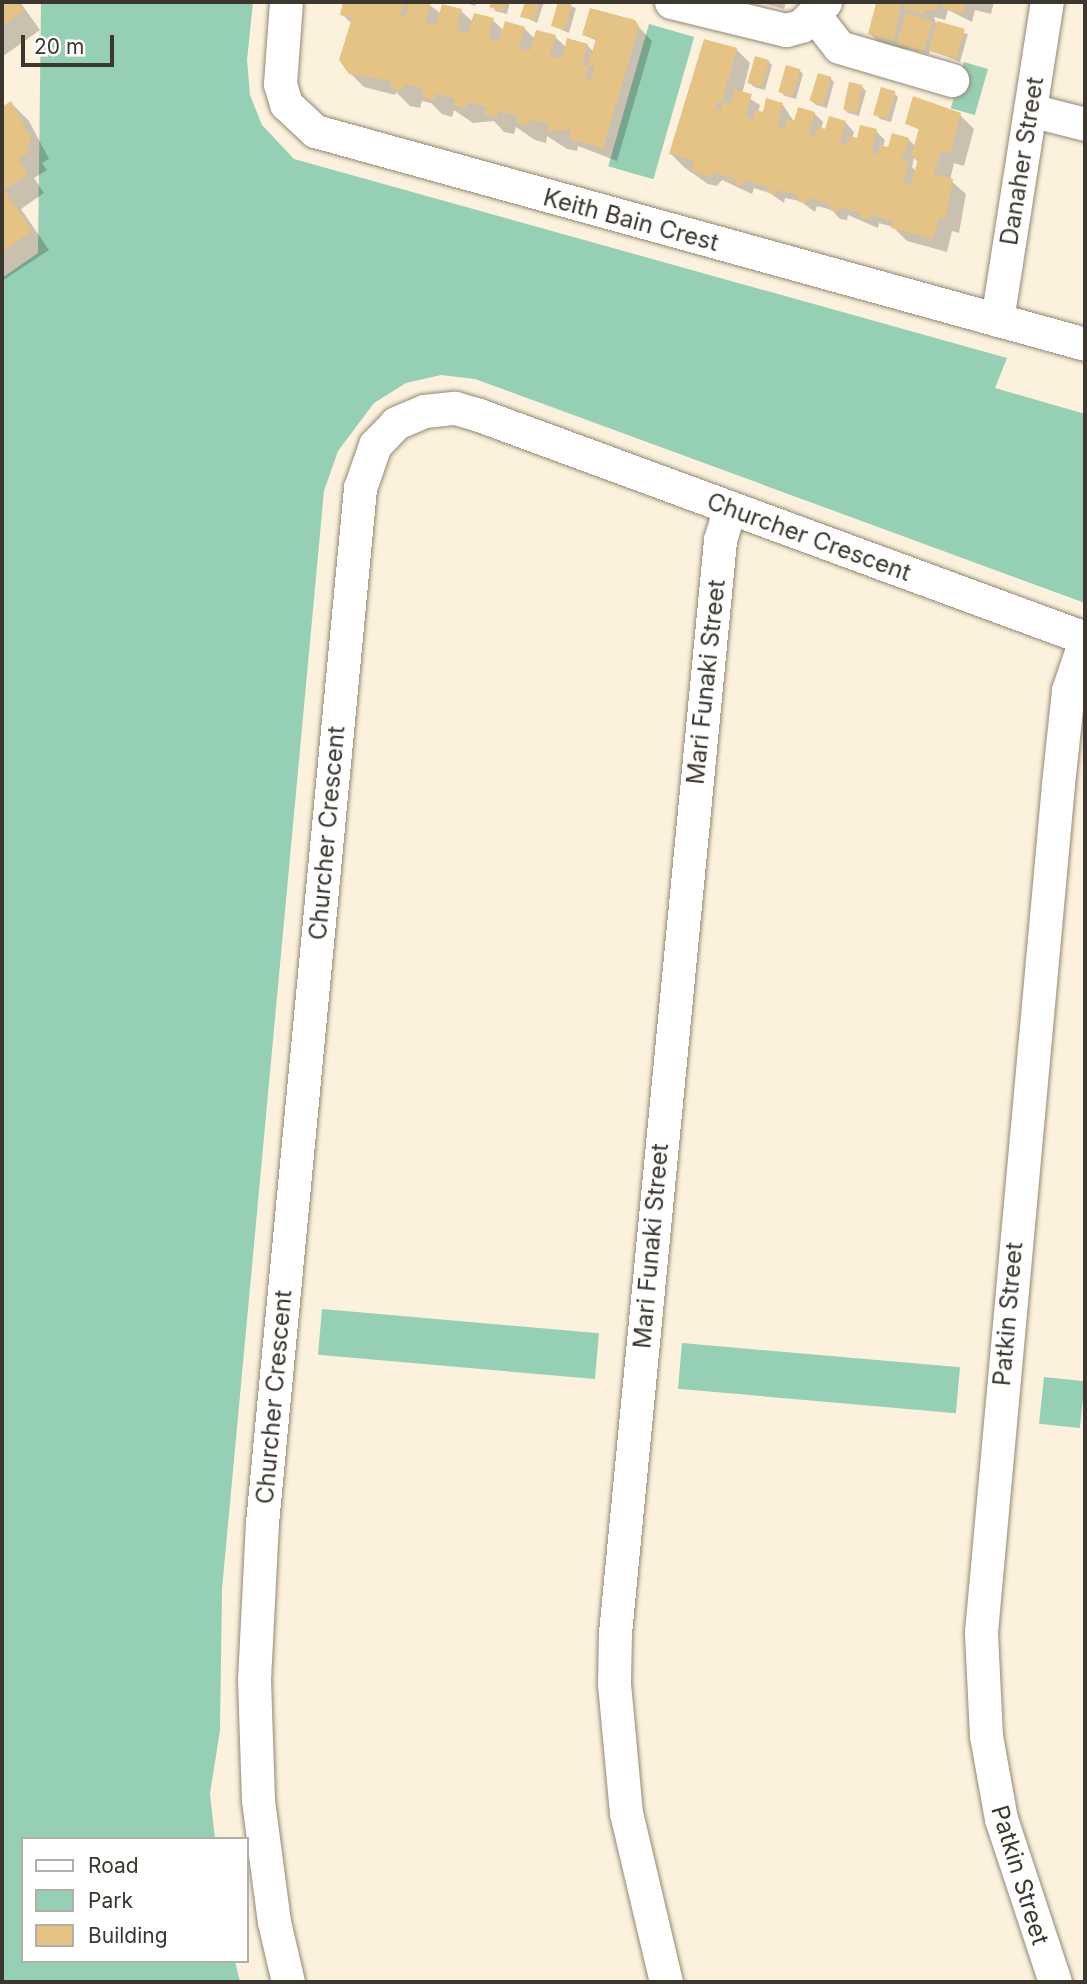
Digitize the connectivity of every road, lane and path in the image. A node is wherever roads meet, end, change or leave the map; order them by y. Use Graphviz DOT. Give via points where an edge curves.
graph roads {
  1 [pos="285,2"];
  2 [pos="671,2"];
  3 [pos="1047,2"];
  4 [pos="820,9"];
  5 [pos="952,80"];
  6 [pos="1030,110"];
  7 [pos="1085,124"];
  8 [pos="997,320"];
  9 [pos="1085,344"];
  10 [pos="730,508"];
  11 [pos="1085,639"];
  12 [pos="288,1982"];
  13 [pos="666,1982"];
  14 [pos="1055,1982"];
  1 -- 8 [label="street, Keith Bain Crest" via="280,84 286,104 315,131"];
  2 -- 4 [label="street" via="767,29 786,30"];
  3 -- 6 [label="street, Danaher Street"];
  4 -- 5 [label="street" via="839,47"];
  6 -- 7 [label="street"];
  6 -- 8 [label="street, Danaher Street"];
  8 -- 9 [label="street, Keith Bain Crest"];
  10 -- 11 [label="street, Churcher Crescent"];
  10 -- 12 [label="street, Churcher Crescent" via="454,408 424,411 396,422 375,445 363,473 262,1523 254,1680 258,1800 274,1923"];
  10 -- 13 [label="street, Mari Funaki Street" via="720,540 615,1633 614,1683 626,1814"];
  11 -- 14 [label="street, Patkin Street" via="1068,690 1058,785 981,1632 986,1736 1001,1819"];
}
